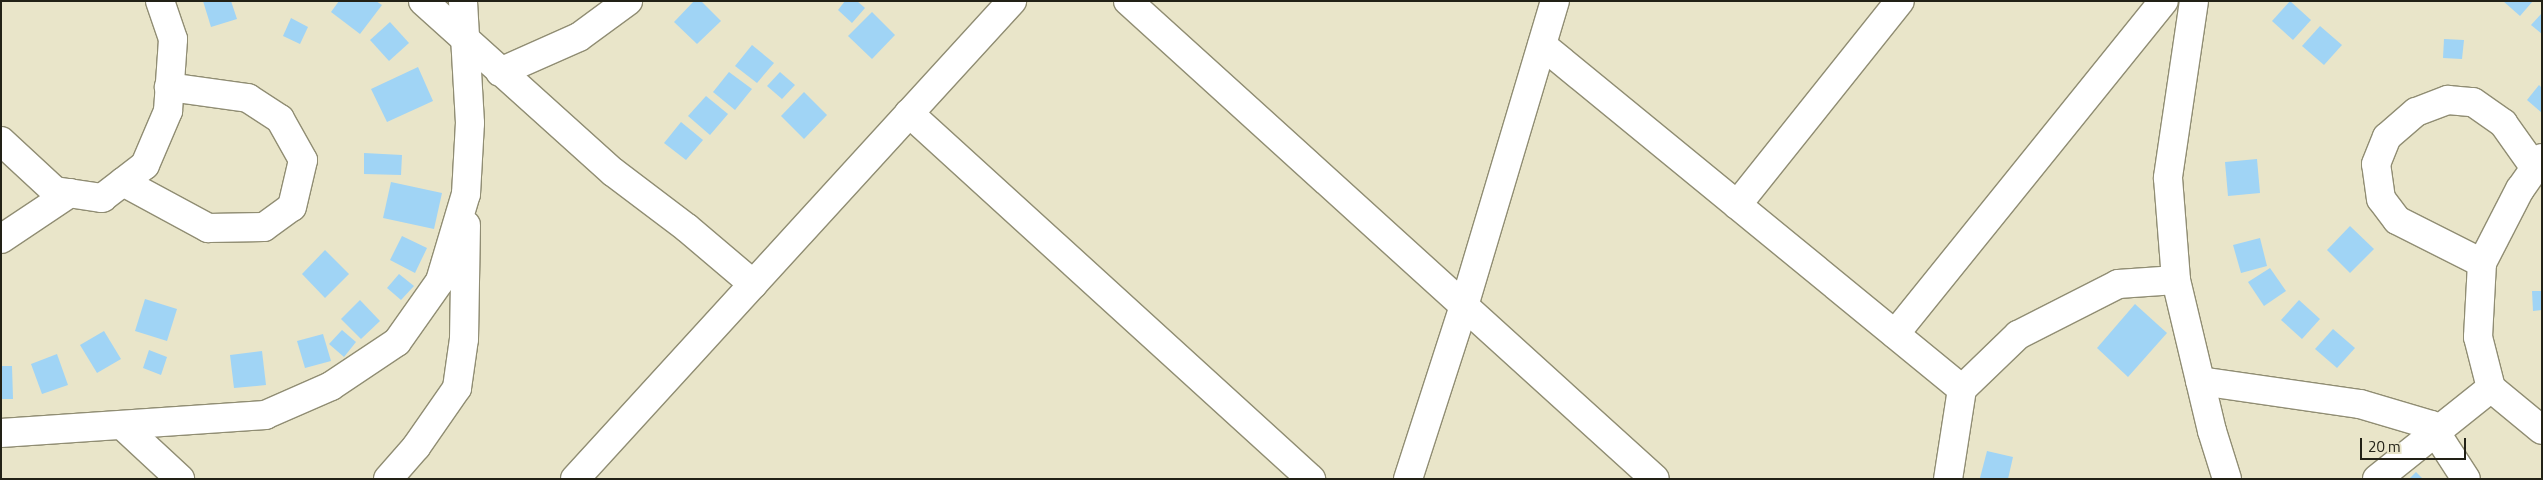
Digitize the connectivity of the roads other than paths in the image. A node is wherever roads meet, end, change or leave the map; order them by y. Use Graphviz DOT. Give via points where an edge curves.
graph roads {
  1 [pos="160,1"];
  2 [pos="423,1"];
  3 [pos="463,1"];
  4 [pos="628,1"];
  5 [pos="1012,1"];
  6 [pos="1128,1"];
  7 [pos="1555,1"];
  8 [pos="1900,1"];
  9 [pos="2164,1"];
  10 [pos="2194,1"];
  11 [pos="466,41"];
  12 [pos="1542,45"];
  13 [pos="500,72"];
  14 [pos="169,87"];
  15 [pos="909,113"];
  16 [pos="1,141"];
  17 [pos="2538,163"];
  18 [pos="124,182"];
  19 [pos="70,192"];
  20 [pos="466,194"];
  21 [pos="1737,205"];
  22 [pos="1,239"];
  23 [pos="2482,264"];
  24 [pos="2176,280"];
  25 [pos="752,284"];
  26 [pos="1464,306"];
  27 [pos="1895,334"];
  28 [pos="2200,381"];
  29 [pos="2491,388"];
  30 [pos="1962,389"];
  31 [pos="123,426"];
  32 [pos="2542,430"];
  33 [pos="1,433"];
  34 [pos="2437,433"];
  35 [pos="180,479"];
  36 [pos="388,479"];
  37 [pos="575,479"];
  38 [pos="1312,479"];
  39 [pos="1408,479"];
  40 [pos="1655,479"];
  41 [pos="1948,479"];
  42 [pos="2227,479"];
  43 [pos="2377,479"];
  44 [pos="2466,479"];
  1 -- 14 [label="street" via="173,39"];
  2 -- 11 [label="street"];
  3 -- 11 [label="street"];
  4 -- 13 [label="street" via="579,37"];
  5 -- 15 [label="street"];
  6 -- 26 [label="street"];
  7 -- 12 [label="street"];
  8 -- 21 [label="street"];
  9 -- 27 [label="street"];
  10 -- 24 [label="street" via="2168,178"];
  11 -- 13 [label="street"];
  11 -- 20 [label="street" via="470,123"];
  12 -- 21 [label="street"];
  12 -- 26 [label="street"];
  13 -- 25 [label="street" via="613,172 687,228"];
  14 -- 18 [label="street" via="168,111 145,165"];
  14 -- 18 [label="street" via="248,98 280,119 303,160 292,207 264,227 208,228"];
  15 -- 25 [label="street"];
  15 -- 38 [label="street"];
  16 -- 19 [label="street" via="55,191"];
  17 -- 23 [label="street" via="2520,189"];
  17 -- 23 [label="street" via="2503,123 2473,102 2448,100 2416,112 2387,137 2376,164 2381,199 2397,220"];
  18 -- 19 [label="street" via="102,198"];
  19 -- 22 [label="street"];
  20 -- 31 [label="street" via="440,281 397,342 331,386 265,415"];
  20 -- 36 [label="street" via="464,340 457,388 416,447"];
  21 -- 27 [label="street"];
  23 -- 29 [label="street" via="2478,337"];
  24 -- 28 [label="street"];
  24 -- 30 [label="street" via="2118,284 2043,322 2018,335"];
  25 -- 37 [label="street"];
  26 -- 39 [label="street"];
  26 -- 40 [label="street"];
  27 -- 30 [label="street"];
  28 -- 34 [label="street" via="2360,404 2431,425"];
  28 -- 42 [label="street"];
  29 -- 32 [label="street"];
  29 -- 34 [label="street"];
  30 -- 41 [label="street"];
  31 -- 33 [label="street"];
  31 -- 35 [label="street"];
  34 -- 43 [label="street"];
  34 -- 44 [label="street"];
}
